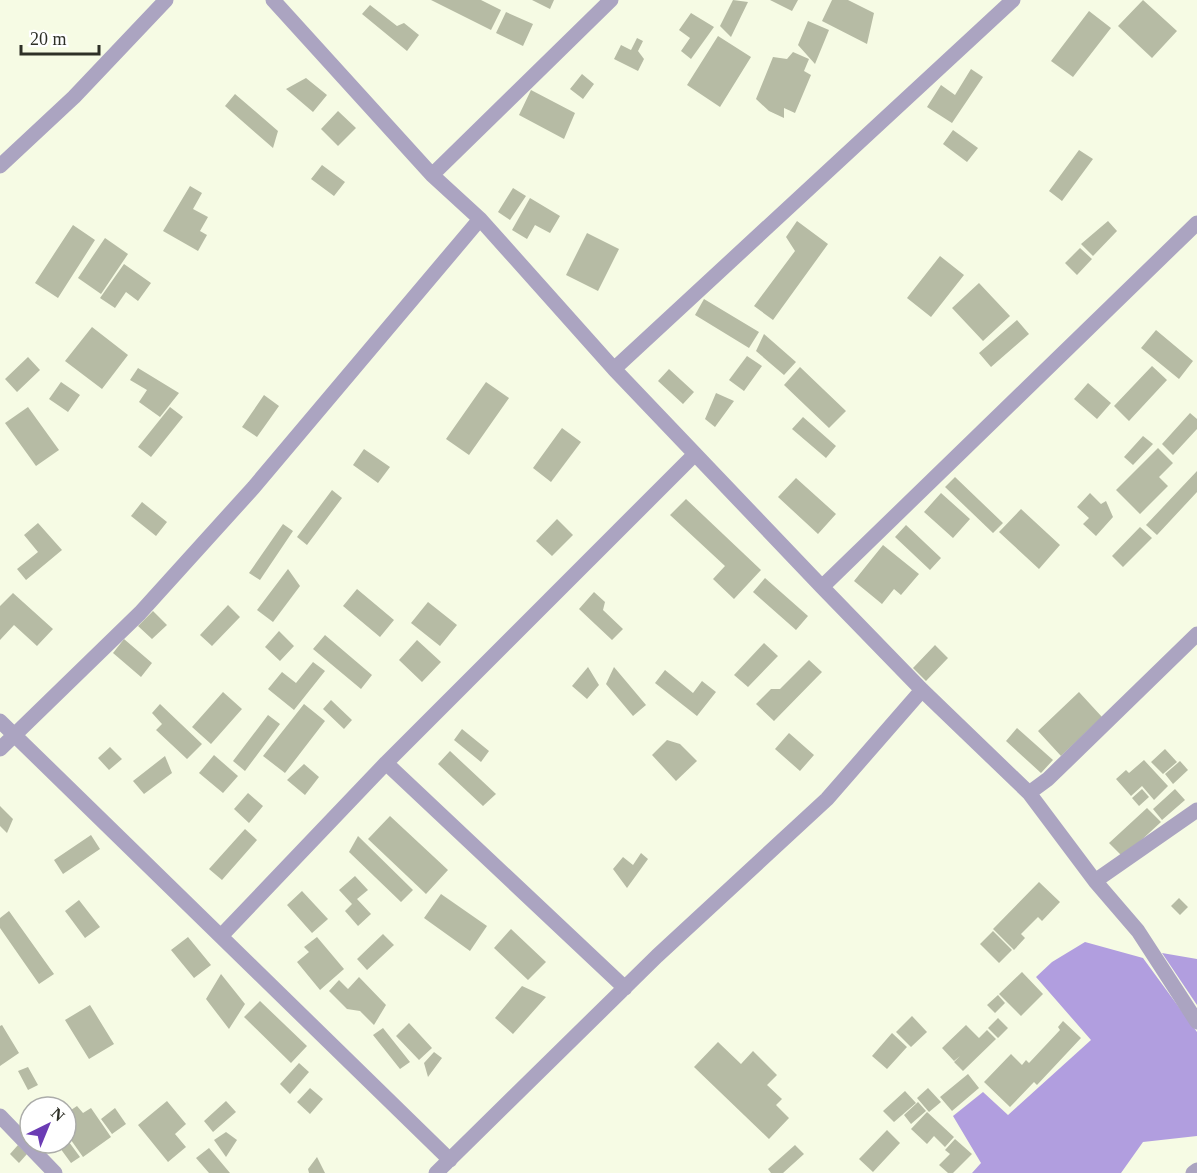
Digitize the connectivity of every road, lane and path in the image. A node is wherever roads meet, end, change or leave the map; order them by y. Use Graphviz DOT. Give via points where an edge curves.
graph roads {
  1 [pos="166,0"];
  2 [pos="273,0"];
  3 [pos="611,0"];
  4 [pos="1013,0"];
  5 [pos="0,166"];
  6 [pos="432,175"];
  7 [pos="480,219"];
  8 [pos="1197,223"];
  9 [pos="614,369"];
  10 [pos="695,454"];
  11 [pos="822,587"];
  12 [pos="1197,634"];
  13 [pos="922,690"];
  14 [pos="0,721"];
  15 [pos="13,736"];
  16 [pos="0,749"];
  17 [pos="386,763"];
  18 [pos="1029,793"];
  19 [pos="1197,810"];
  20 [pos="1095,881"];
  21 [pos="221,936"];
  22 [pos="625,988"];
  23 [pos="1197,1022"];
  24 [pos="0,1116"];
  25 [pos="11,1128"];
  26 [pos="0,1139"];
  27 [pos="450,1160"];
  28 [pos="1197,1170"];
  29 [pos="56,1173"];
  30 [pos="436,1173"];
  31 [pos="1193,1173"];
  1 -- 5 [label="street" via="74,97"];
  2 -- 6 [label="street"];
  3 -- 6 [label="street"];
  4 -- 9 [label="street"];
  6 -- 7 [label="street"];
  7 -- 9 [label="street"];
  7 -- 15 [label="street" via="254,487 140,613"];
  8 -- 11 [label="street"];
  9 -- 10 [label="street"];
  10 -- 11 [label="street"];
  10 -- 17 [label="street"];
  11 -- 13 [label="street"];
  12 -- 18 [label="street"];
  13 -- 18 [label="street"];
  13 -- 22 [label="street" via="827,800"];
  14 -- 15 [label="street"];
  15 -- 16 [label="street"];
  15 -- 21 [label="street"];
  17 -- 21 [label="street"];
  17 -- 22 [label="street"];
  18 -- 20 [label="street"];
  19 -- 20 [label="street"];
  20 -- 23 [label="street" via="1138,931"];
  21 -- 27 [label="street"];
  22 -- 27 [label="street"];
  24 -- 25 [label="street"];
  25 -- 26 [label="street"];
  25 -- 29 [label="street"];
  27 -- 30 [label="street"];
  28 -- 31 [label="street"];
}
